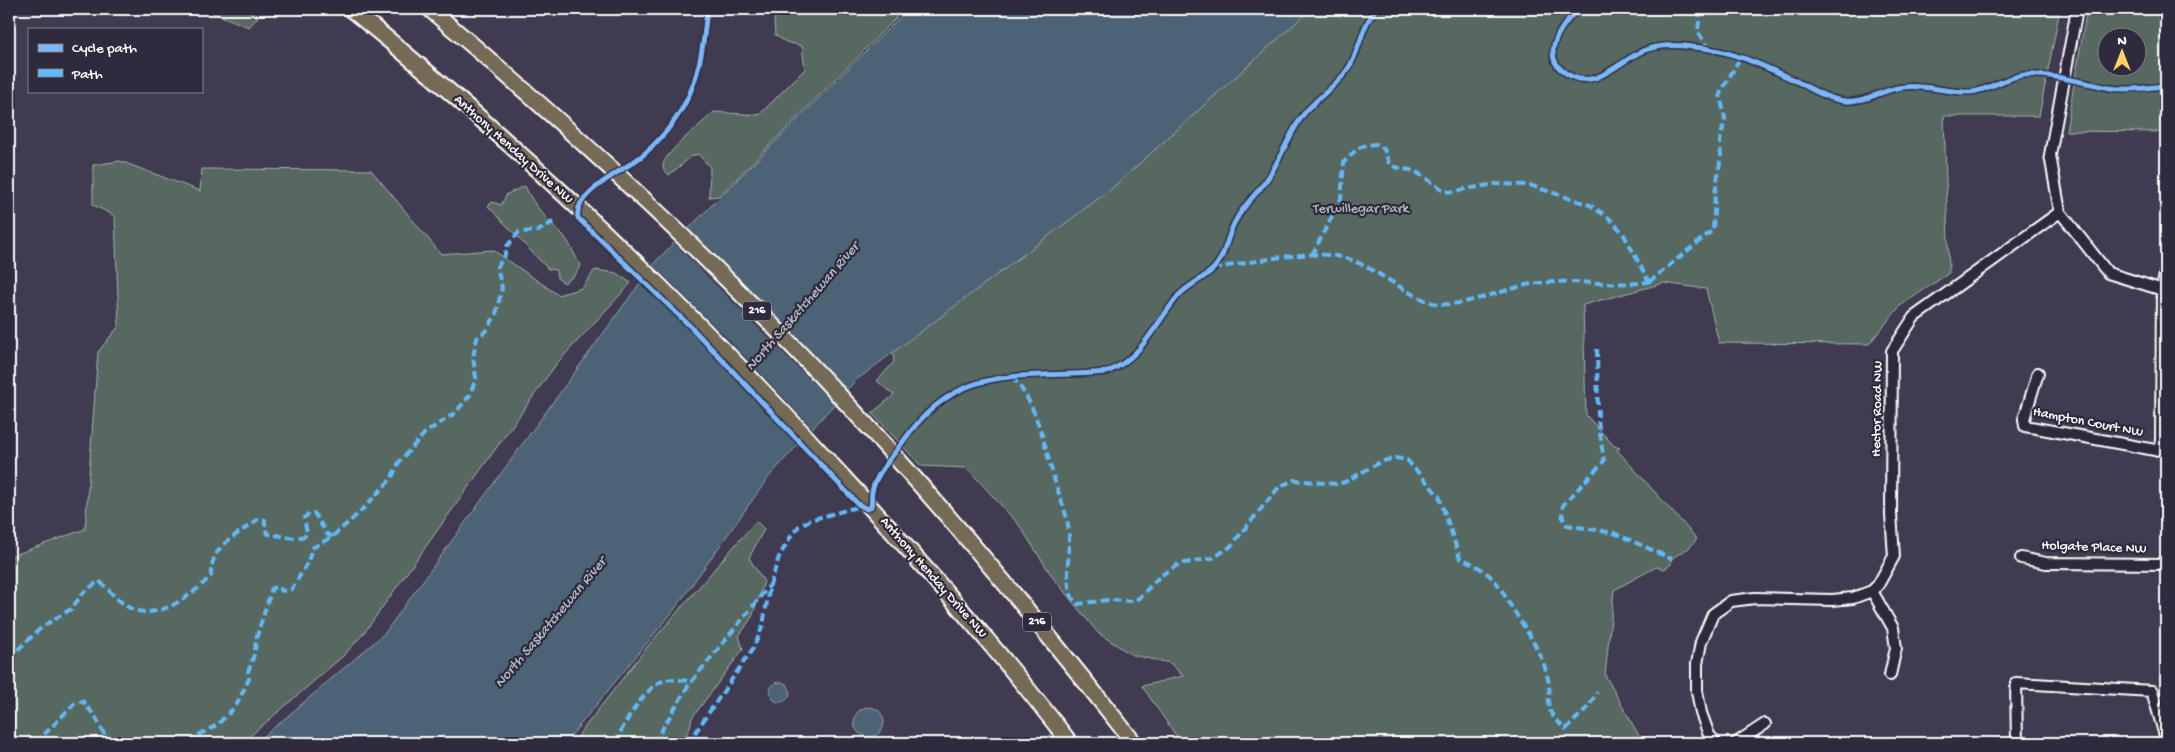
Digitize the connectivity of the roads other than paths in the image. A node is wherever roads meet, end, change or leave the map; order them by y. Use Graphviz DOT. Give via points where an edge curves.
graph roads {
  1 [pos="351,9"];
  2 [pos="430,9"];
  3 [pos="2078,9"];
  4 [pos="2060,212"];
  5 [pos="2166,269"];
  6 [pos="2164,290"];
  7 [pos="2038,373"];
  8 [pos="2022,558"];
  9 [pos="2166,564"];
  10 [pos="1872,591"];
  11 [pos="1890,674"];
  12 [pos="1765,724"];
  13 [pos="2166,739"];
  14 [pos="1070,743"];
  15 [pos="1134,743"];
  16 [pos="1716,743"];
  17 [pos="1736,743"];
  18 [pos="2017,743"];
  1 -- 14 [label="highway, Anthony Henday Drive NW" via="530,164 724,349 957,604"];
  2 -- 15 [label="highway, 216" via="566,128 756,309 937,504 1029,611"];
  3 -- 4 [label="street" via="2050,155"];
  4 -- 6 [label="street" via="2108,273"];
  4 -- 10 [label="street, Hector Road NW" via="1914,316 1892,351 1891,514 1894,556"];
  5 -- 6 [label="street"];
  6 -- 7 [label="street, Hampton Court NW" via="2159,449 2025,426 2024,419"];
  8 -- 9 [label="street, Holgate Place NW" via="2046,563"];
  10 -- 11 [label="street" via="1894,634 1896,648"];
  10 -- 16 [label="street" via="1853,598 1832,600 1755,598 1732,601 1712,614 1701,642 1697,691 1701,713"];
  12 -- 17 [label="street"];
  13 -- 18 [label="street" via="2152,691 2016,683"];
}
